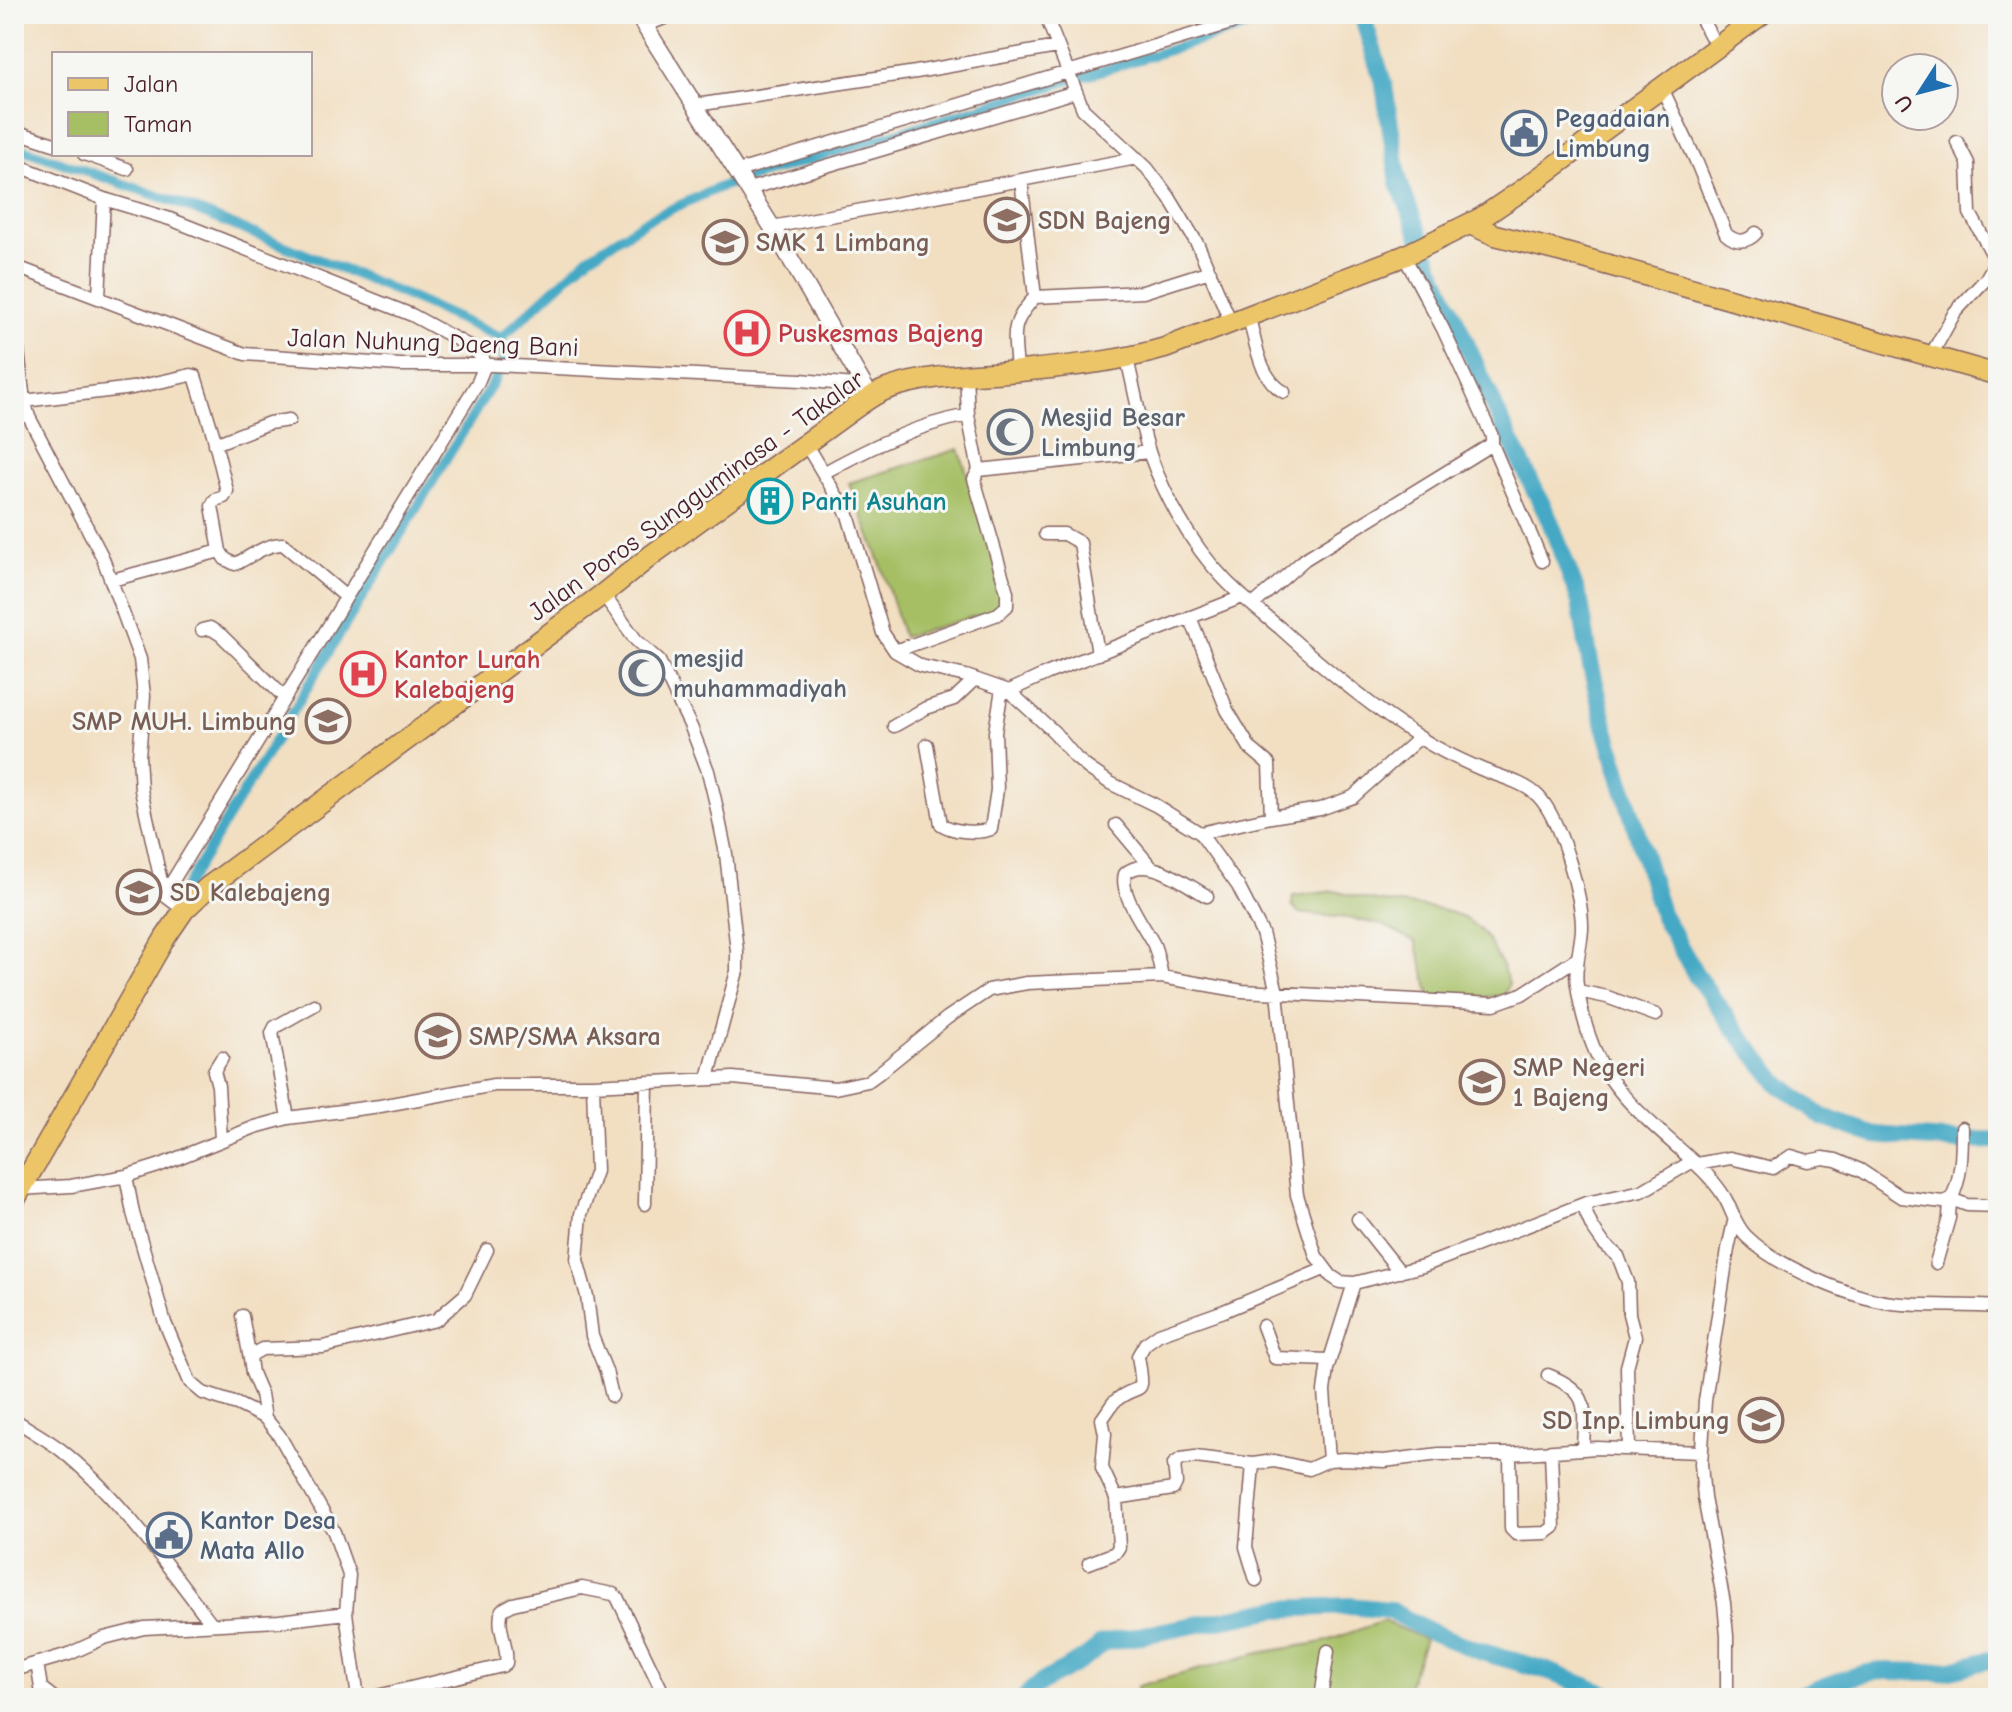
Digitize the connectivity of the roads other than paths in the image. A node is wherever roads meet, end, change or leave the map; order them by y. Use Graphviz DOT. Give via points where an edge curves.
graph roads {
  1 [pos="675,14"];
  2 [pos="1045,14"];
  3 [pos="1261,14"];
  4 [pos="1699,14"];
  5 [pos="1762,14"];
  6 [pos="641,20"];
  7 [pos="1057,47"];
  8 [pos="1717,48"];
  9 [pos="1072,82"];
  10 [pos="1662,88"];
  11 [pos="696,105"];
  12 [pos="14,131"];
  13 [pos="1957,142"];
  14 [pos="52,143"];
  15 [pos="90,156"];
  16 [pos="1137,158"];
  17 [pos="14,164"];
  18 [pos="127,169"];
  19 [pos="744,180"];
  20 [pos="1021,180"];
  21 [pos="104,199"];
  22 [pos="1470,224"];
  23 [pos="772,227"];
  24 [pos="1756,233"];
  25 [pos="1414,251"];
  26 [pos="14,266"];
  27 [pos="1210,271"];
  28 [pos="99,297"];
  29 [pos="1035,297"];
  30 [pos="14,317"];
  31 [pos="1240,321"];
  32 [pos="1930,357"];
  33 [pos="1127,359"];
  34 [pos="488,365"];
  35 [pos="1017,371"];
  36 [pos="966,374"];
  37 [pos="1998,375"];
  38 [pos="868,392"];
  39 [pos="1284,392"];
  40 [pos="24,401"];
  41 [pos="968,415"];
  42 [pos="289,420"];
  43 [pos="805,443"];
  44 [pos="215,444"];
  45 [pos="1492,444"];
  46 [pos="1149,452"];
  47 [pos="979,470"];
  48 [pos="825,472"];
  49 [pos="1045,534"];
  50 [pos="220,551"];
  51 [pos="1542,561"];
  52 [pos="112,580"];
  53 [pos="603,594"];
  54 [pos="345,596"];
  55 [pos="1242,597"];
  56 [pos="1253,605"];
  57 [pos="1190,617"];
  58 [pos="202,630"];
  59 [pos="895,651"];
  60 [pos="1098,654"];
  61 [pos="975,679"];
  62 [pos="1005,690"];
  63 [pos="285,698"];
  64 [pos="894,726"];
  65 [pos="1419,738"];
  66 [pos="927,745"];
  67 [pos="1271,817"];
  68 [pos="1116,825"];
  69 [pos="1200,833"];
  70 [pos="1152,868"];
  71 [pos="1207,896"];
  72 [pos="172,902"];
  73 [pos="1578,958"];
  74 [pos="1162,977"];
  75 [pos="1578,991"];
  76 [pos="1277,992"];
  77 [pos="314,1005"];
  78 [pos="1656,1015"];
  79 [pos="222,1058"];
  80 [pos="708,1078"];
  81 [pos="647,1082"];
  82 [pos="593,1085"];
  83 [pos="288,1118"];
  84 [pos="1962,1130"];
  85 [pos="221,1140"];
  86 [pos="1695,1162"];
  87 [pos="126,1176"];
  88 [pos="17,1195"];
  89 [pos="1951,1200"];
  90 [pos="1586,1203"];
  91 [pos="645,1204"];
  92 [pos="1998,1206"];
  93 [pos="1358,1219"];
  94 [pos="1734,1222"];
  95 [pos="487,1250"];
  96 [pos="1936,1263"];
  97 [pos="1324,1269"];
  98 [pos="1400,1272"];
  99 [pos="1354,1283"];
  100 [pos="1998,1307"];
  101 [pos="242,1316"];
  102 [pos="1263,1326"];
  103 [pos="250,1359"];
  104 [pos="1329,1360"];
  105 [pos="1548,1375"];
  106 [pos="612,1396"];
  107 [pos="265,1418"];
  108 [pos="14,1419"];
  109 [pos="1583,1449"];
  110 [pos="1629,1449"];
  111 [pos="1551,1452"];
  112 [pos="1701,1452"];
  113 [pos="1510,1454"];
  114 [pos="1329,1460"];
  115 [pos="1253,1464"];
  116 [pos="1116,1498"];
  117 [pos="1089,1563"];
  118 [pos="1256,1580"];
  119 [pos="346,1613"];
  120 [pos="212,1624"];
  121 [pos="1328,1651"];
  122 [pos="37,1663"];
  123 [pos="14,1670"];
  124 [pos="665,1697"];
  125 [pos="1727,1697"];
  126 [pos="54,1698"];
  127 [pos="358,1698"];
  128 [pos="369,1698"];
  129 [pos="1321,1698"];
  1 -- 6 [label="street"];
  2 -- 7 [label="street"];
  3 -- 9 [label="street"];
  4 -- 8 [label="street"];
  5 -- 8 [label="main road, Jalan Poros Sungguminasa - Takalar"];
  6 -- 11 [label="street"];
  7 -- 9 [label="street"];
  7 -- 11 [label="street"];
  8 -- 10 [label="main road, Jalan Poros Sungguminasa - Takalar"];
  9 -- 16 [label="street" via="1090,116"];
  9 -- 19 [label="street"];
  9 -- 19 [label="street"];
  10 -- 22 [label="main road, Jalan Poros Sungguminasa - Takalar"];
  10 -- 24 [label="street" via="1726,234 1739,241"];
  11 -- 19 [label="street"];
  12 -- 14 [label="street"];
  13 -- 32 [label="street" via="1968,163 1970,213 1996,261 1955,312"];
  15 -- 18 [label="street"];
  16 -- 20 [label="street"];
  16 -- 27 [label="street" via="1186,222"];
  17 -- 21 [label="street"];
  19 -- 23 [label="street"];
  20 -- 23 [label="street"];
  20 -- 29 [label="street"];
  21 -- 28 [label="street"];
  21 -- 34 [label="street" via="170,219 412,315 469,346"];
  22 -- 25 [label="main road, Jalan Poros Sungguminasa - Takalar"];
  22 -- 32 [label="main road"];
  23 -- 38 [label="street"];
  25 -- 31 [label="main road, Jalan Poros Sungguminasa - Takalar"];
  25 -- 45 [label="street"];
  26 -- 28 [label="street, Jalan Nuhung Daeng Bani"];
  27 -- 29 [label="street" via="1143,292"];
  27 -- 31 [label="street"];
  28 -- 34 [label="street, Jalan Nuhung Daeng Bani" via="245,354"];
  29 -- 35 [label="street" via="1015,323"];
  30 -- 40 [label="street"];
  31 -- 33 [label="main road, Jalan Poros Sungguminasa - Takalar"];
  31 -- 39 [label="street" via="1266,373"];
  32 -- 37 [label="main road"];
  33 -- 35 [label="main road, Jalan Poros Sungguminasa - Takalar"];
  33 -- 46 [label="street"];
  34 -- 38 [label="street, Jalan Nuhung Daeng Bani" via="801,380"];
  34 -- 54 [label="street"];
  35 -- 36 [label="main road, Jalan Poros Sungguminasa - Takalar"];
  36 -- 38 [label="main road, Jalan Poros Sungguminasa - Takalar"];
  36 -- 41 [label="street"];
  38 -- 43 [label="main road, Jalan Poros Sungguminasa - Takalar"];
  40 -- 44 [label="street" via="191,375 197,379"];
  40 -- 52 [label="street"];
  41 -- 47 [label="street"];
  41 -- 48 [label="street" via="896,436"];
  42 -- 44 [label="street"];
  43 -- 48 [label="street"];
  43 -- 53 [label="main road, Jalan Poros Sungguminasa - Takalar"];
  44 -- 50 [label="street" via="227,491 212,506"];
  45 -- 51 [label="street"];
  45 -- 56 [label="street" via="1305,559"];
  46 -- 47 [label="street"];
  46 -- 55 [label="street" via="1190,535"];
  47 -- 59 [label="street" via="974,479 1007,606 998,614"];
  48 -- 59 [label="street" via="848,515 879,621"];
  49 -- 60 [label="street" via="1064,534 1080,543"];
  50 -- 52 [label="street"];
  50 -- 54 [label="street" via="235,564 283,544"];
  52 -- 72 [label="street" via="142,670 141,790"];
  53 -- 72 [label="main road, Jalan Poros Sungguminasa - Takalar" via="220,878"];
  53 -- 80 [label="street" via="636,640 659,661 696,739 715,800 726,854 737,971"];
  54 -- 63 [label="street"];
  55 -- 56 [label="street"];
  55 -- 57 [label="street"];
  56 -- 65 [label="street" via="1333,676"];
  57 -- 60 [label="street"];
  57 -- 67 [label="street" via="1227,710 1250,748 1269,764"];
  58 -- 63 [label="street" via="221,635"];
  59 -- 61 [label="street" via="921,666"];
  60 -- 62 [label="street"];
  61 -- 62 [label="street"];
  61 -- 64 [label="street" via="954,699"];
  62 -- 66 [label="street" via="995,732 997,790 991,829 977,832 941,824"];
  62 -- 69 [label="street" via="1088,768"];
  63 -- 72 [label="street"];
  65 -- 67 [label="street" via="1353,797"];
  65 -- 73 [label="street" via="1524,786 1544,804 1576,890 1582,930"];
  67 -- 69 [label="street"];
  68 -- 70 [label="street"];
  69 -- 76 [label="street" via="1253,910"];
  70 -- 71 [label="street"];
  70 -- 74 [label="street" via="1131,868 1123,879 1156,949"];
  72 -- 88 [label="main road, Jalan Poros Sungguminasa - Takalar" via="144,974"];
  73 -- 75 [label="street"];
  73 -- 76 [label="street" via="1522,994 1494,1004"];
  74 -- 76 [label="street"];
  74 -- 80 [label="street" via="1063,979 995,988 947,1018 868,1081 854,1085 812,1087"];
  75 -- 78 [label="street"];
  75 -- 86 [label="street" via="1590,1043 1607,1075 1634,1109"];
  76 -- 97 [label="street" via="1297,1195"];
  77 -- 83 [label="street" via="272,1033"];
  79 -- 85 [label="street" via="214,1071"];
  80 -- 81 [label="street"];
  81 -- 82 [label="street"];
  81 -- 91 [label="street"];
  82 -- 83 [label="street" via="494,1085"];
  82 -- 106 [label="street" via="596,1171 581,1214 577,1260 592,1336"];
  83 -- 85 [label="street"];
  84 -- 89 [label="street"];
  85 -- 87 [label="street"];
  86 -- 89 [label="street" via="1730,1158 1773,1168 1791,1156 1808,1161 1829,1158 1860,1170 1901,1197"];
  86 -- 90 [label="street" via="1642,1191"];
  86 -- 94 [label="street" via="1718,1187"];
  87 -- 88 [label="street"];
  87 -- 107 [label="street" via="165,1323 190,1382 203,1393"];
  89 -- 92 [label="street"];
  89 -- 96 [label="street"];
  90 -- 98 [label="street"];
  90 -- 110 [label="street" via="1592,1227 1618,1256 1628,1282 1635,1337 1627,1367"];
  93 -- 98 [label="street"];
  94 -- 100 [label="street" via="1758,1248 1788,1266 1869,1299"];
  94 -- 112 [label="street"];
  95 -- 103 [label="street" via="465,1295 436,1320 323,1347 262,1349"];
  97 -- 99 [label="street" via="1340,1282"];
  97 -- 116 [label="street" via="1145,1344 1138,1356 1142,1385 1114,1403 1102,1419 1102,1468"];
  98 -- 99 [label="street"];
  99 -- 104 [label="street"];
  101 -- 103 [label="street"];
  102 -- 104 [label="street" via="1275,1358"];
  103 -- 107 [label="street"];
  104 -- 114 [label="street" via="1324,1391"];
  105 -- 109 [label="street" via="1570,1384 1581,1396"];
  107 -- 119 [label="street" via="334,1532 349,1575"];
  108 -- 120 [label="street" via="62,1450 108,1496"];
  109 -- 110 [label="street"];
  109 -- 111 [label="street"];
  110 -- 112 [label="street"];
  111 -- 113 [label="street"];
  111 -- 113 [label="street" via="1554,1527 1546,1533 1516,1534 1511,1529"];
  112 -- 125 [label="street" via="1726,1625"];
  113 -- 114 [label="street"];
  114 -- 115 [label="street" via="1309,1469 1274,1461"];
  115 -- 116 [label="street" via="1181,1459 1174,1464 1173,1489"];
  115 -- 118 [label="street" via="1246,1547"];
  116 -- 117 [label="street" via="1119,1547"];
  119 -- 120 [label="street"];
  119 -- 127 [label="street"];
  120 -- 122 [label="street" via="121,1633"];
  121 -- 129 [label="street"];
  122 -- 123 [label="street"];
  122 -- 126 [label="street" via="41,1688"];
  124 -- 128 [label="street" via="617,1597 582,1588 502,1610 508,1653 502,1666"];
}
